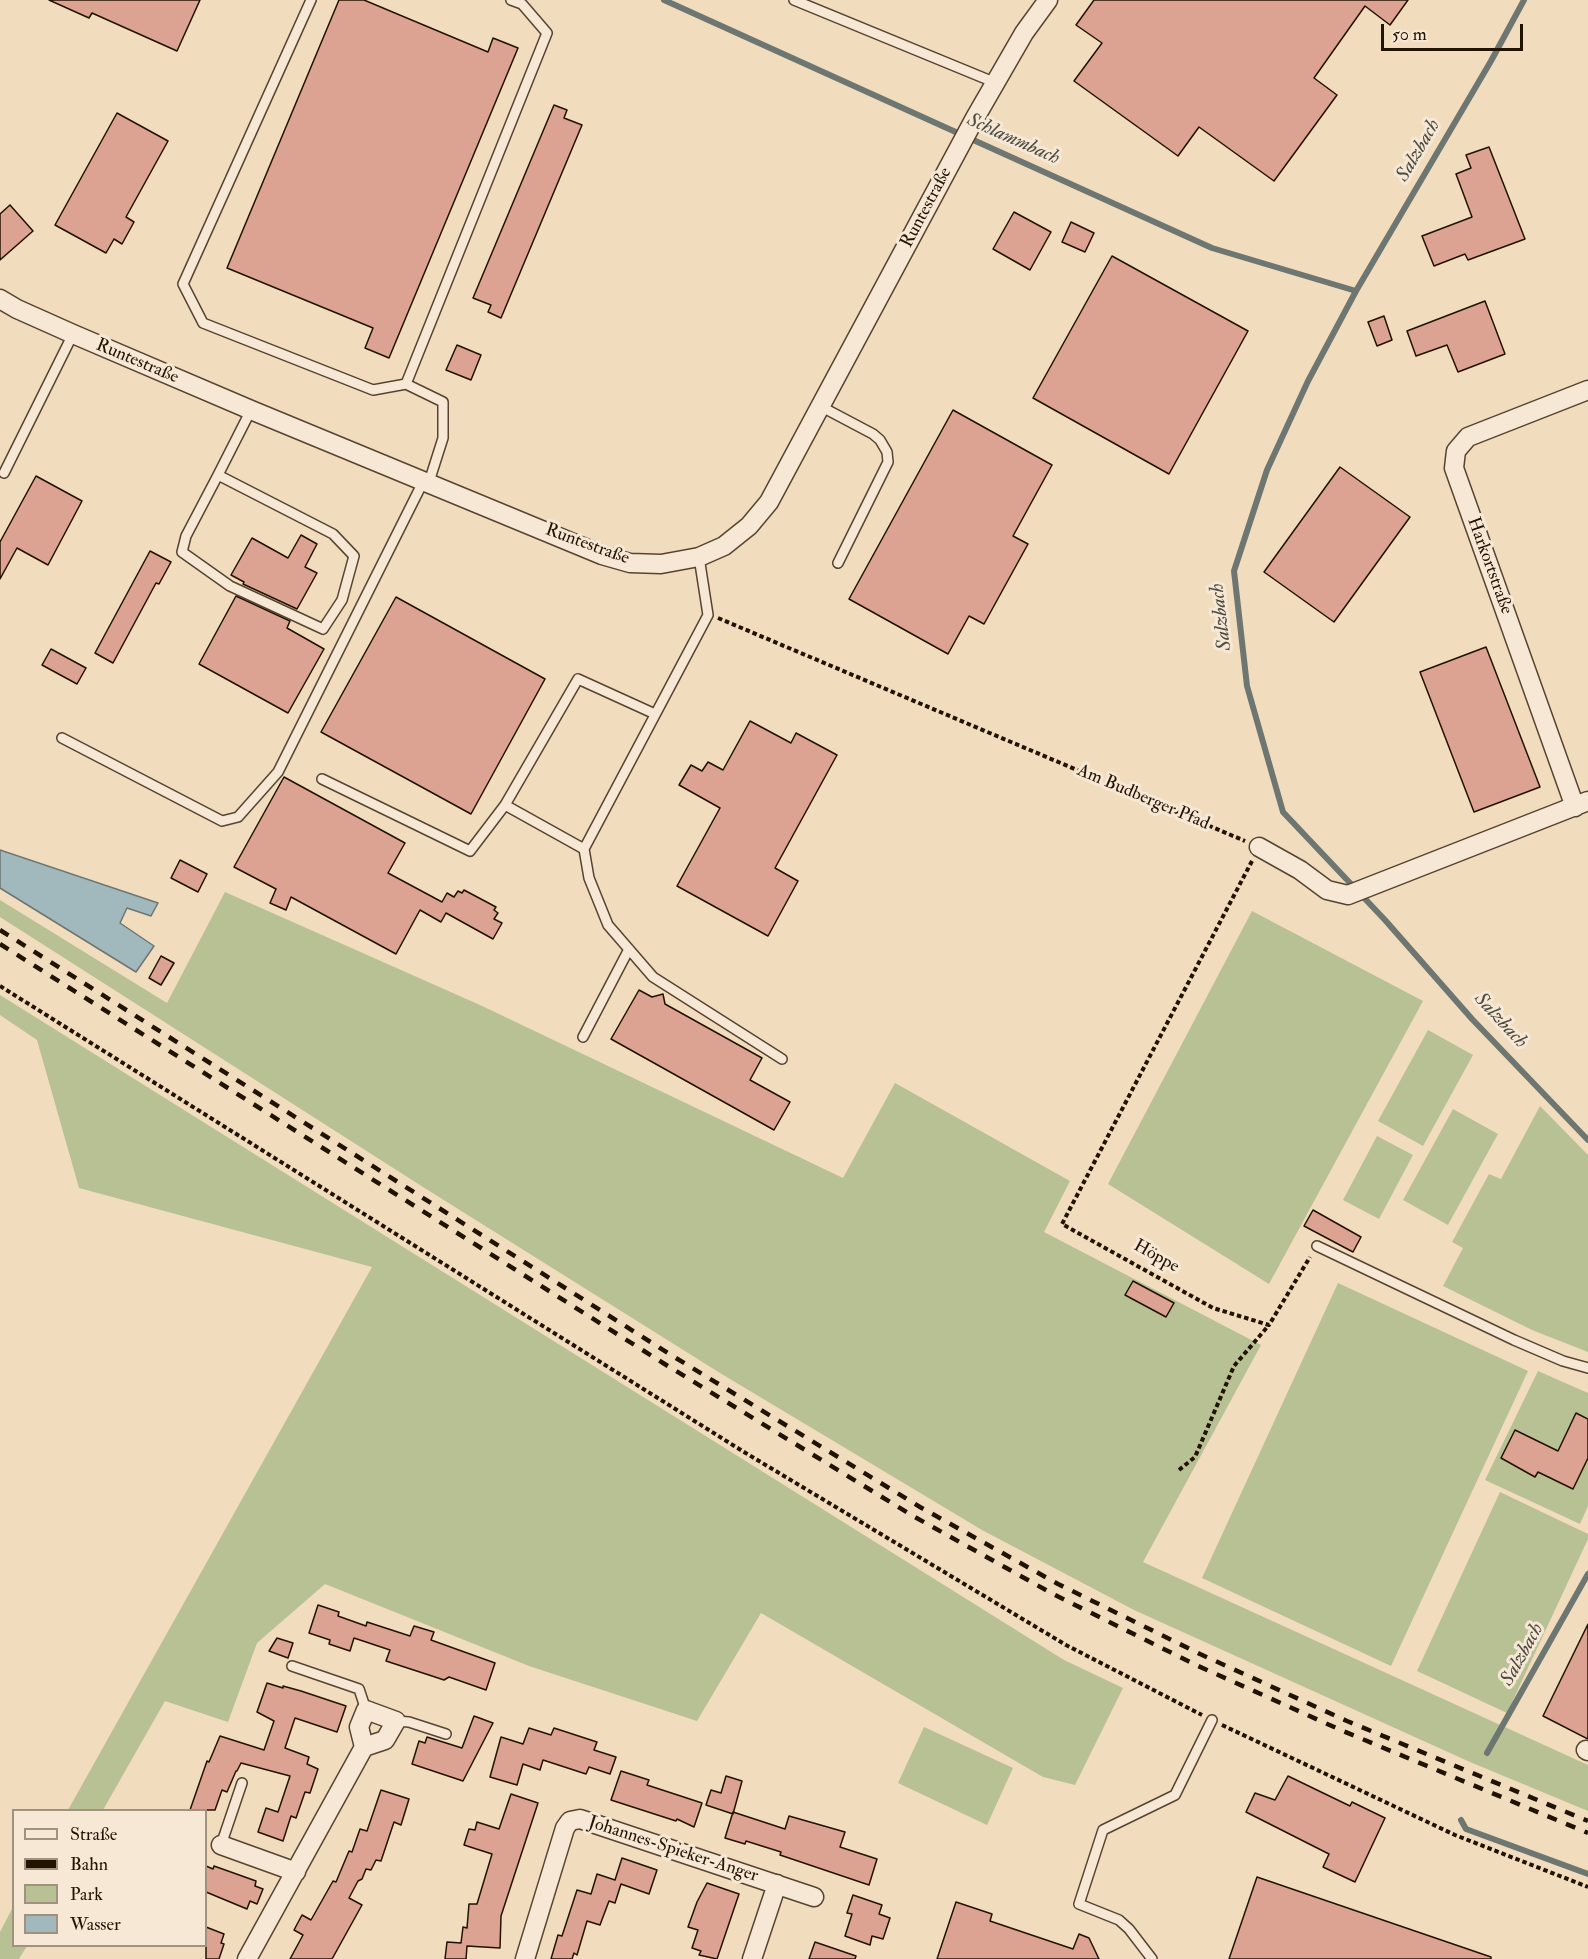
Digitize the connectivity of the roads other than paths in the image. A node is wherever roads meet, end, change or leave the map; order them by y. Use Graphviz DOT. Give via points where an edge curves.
graph roads {
  1 [pos="311,0"];
  2 [pos="511,0"];
  3 [pos="794,0"];
  4 [pos="1048,0"];
  5 [pos="996,82"];
  6 [pos="0,300"];
  7 [pos="73,334"];
  8 [pos="406,384"];
  9 [pos="1588,390"];
  10 [pos="820,406"];
  11 [pos="251,410"];
  12 [pos="4,472"];
  13 [pos="218,475"];
  14 [pos="427,481"];
  15 [pos="699,557"];
  16 [pos="838,562"];
  17 [pos="655,714"];
  18 [pos="62,738"];
  19 [pos="322,779"];
  20 [pos="1581,804"];
  21 [pos="505,805"];
  22 [pos="1259,847"];
  23 [pos="584,849"];
  24 [pos="629,949"];
  25 [pos="583,1037"];
  26 [pos="782,1059"];
  27 [pos="1317,1246"];
  28 [pos="1588,1368"];
  29 [pos="292,1666"];
  30 [pos="366,1710"];
  31 [pos="1212,1720"];
  32 [pos="396,1721"];
  33 [pos="446,1734"];
  34 [pos="364,1747"];
  35 [pos="242,1783"];
  36 [pos="220,1845"];
  37 [pos="296,1872"];
  38 [pos="777,1884"];
  39 [pos="814,1897"];
  40 [pos="247,1959"];
  41 [pos="525,1959"];
  42 [pos="752,1959"];
  43 [pos="1152,1959"];
  1 -- 8 [label="lane" via="183,284 203,323 373,390"];
  2 -- 8 [label="lane" via="522,4 547,33"];
  3 -- 5 [label="lane"];
  4 -- 5 [label="street, Runtestraße"];
  5 -- 10 [label="street, Runtestraße"];
  6 -- 7 [label="street, Runtestraße"];
  7 -- 11 [label="street, Runtestraße"];
  7 -- 12 [label="lane"];
  8 -- 14 [label="lane" via="443,402 443,438"];
  9 -- 20 [label="street, Harkortstraße" via="1468,437 1456,451 1454,468"];
  10 -- 15 [label="street, Runtestraße" via="769,502 749,526 724,546"];
  10 -- 16 [label="lane" via="873,434 887,452 888,462"];
  11 -- 13 [label="lane"];
  11 -- 14 [label="street, Runtestraße"];
  13 -- 13 [label="lane" via="186,536 182,552 230,586 323,629 342,600 354,556 333,534"];
  14 -- 15 [label="street, Runtestraße" via="602,555 630,563 661,564"];
  14 -- 18 [label="lane" via="278,772 238,817 222,821"];
  15 -- 17 [label="lane" via="708,615"];
  17 -- 21 [label="lane" via="579,679"];
  17 -- 23 [label="lane"];
  19 -- 21 [label="lane" via="470,851"];
  20 -- 22 [label="street" via="1348,895 1327,890"];
  21 -- 23 [label="lane"];
  23 -- 24 [label="lane" via="589,878 608,925"];
  24 -- 25 [label="lane"];
  24 -- 26 [label="lane" via="653,977"];
  27 -- 28 [label="lane" via="1514,1340"];
  29 -- 30 [label="lane" via="359,1689"];
  30 -- 32 [label="street"];
  30 -- 34 [label="street" via="359,1727"];
  31 -- 43 [label="lane" via="1175,1796 1103,1830 1079,1904 1119,1920"];
  32 -- 33 [label="lane"];
  32 -- 34 [label="street" via="385,1740"];
  34 -- 37 [label="street"];
  35 -- 36 [label="lane"];
  36 -- 37 [label="street"];
  37 -- 40 [label="street"];
  38 -- 39 [label="street, Johannes-Spieker-Anger"];
  38 -- 41 [label="street, Johannes-Spieker-Anger" via="580,1819 570,1821"];
  38 -- 42 [label="street, Johannes-Spieker-Anger"];
}
